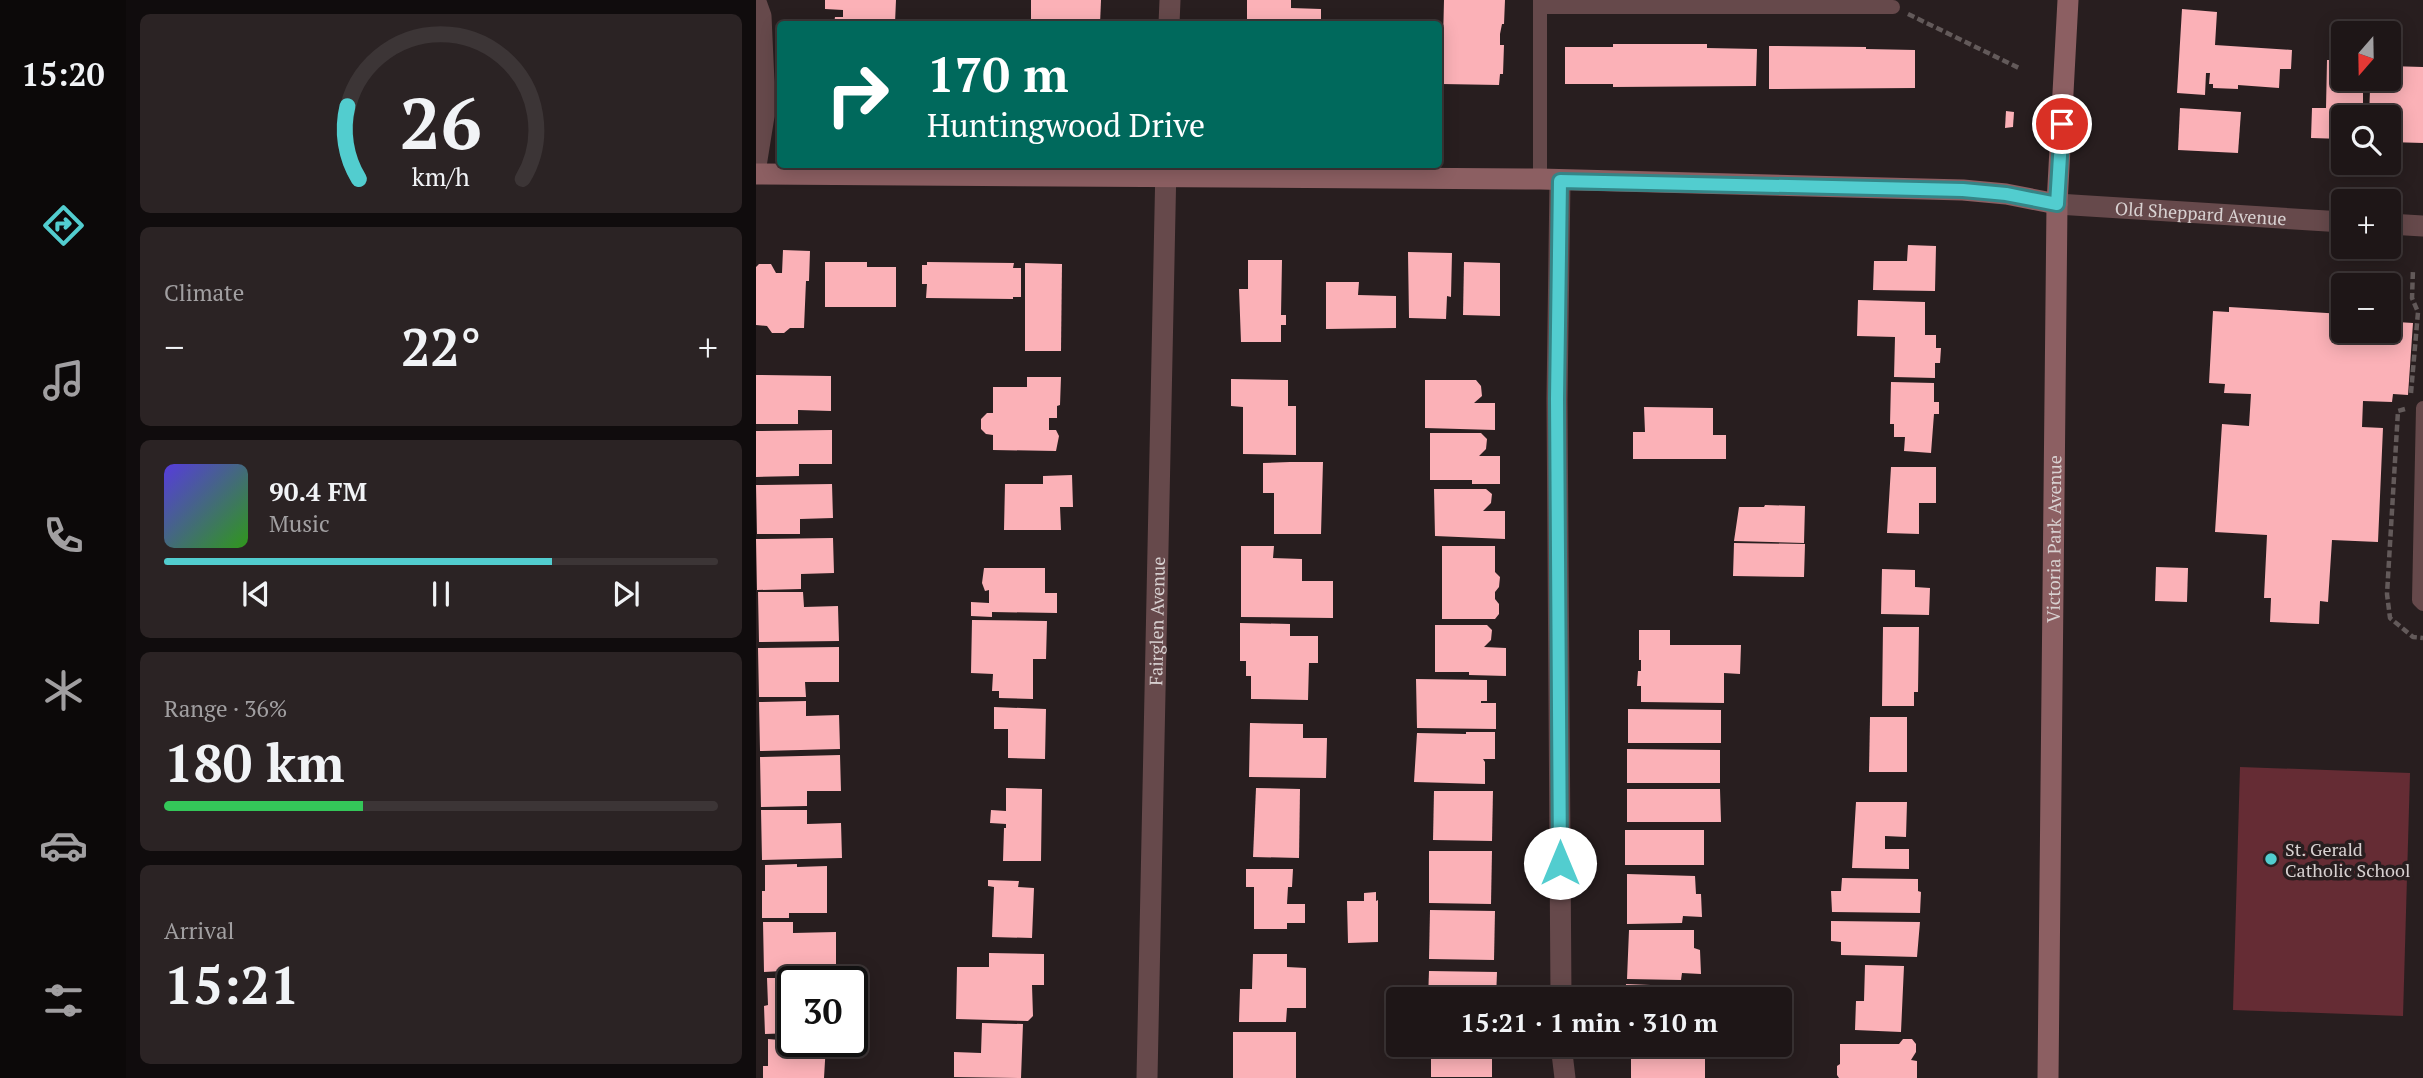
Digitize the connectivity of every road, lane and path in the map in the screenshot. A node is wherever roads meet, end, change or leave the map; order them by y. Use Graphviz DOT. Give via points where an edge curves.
graph roads {
  1 [pos="1170,0"];
  2 [pos="2068,0"];
  3 [pos="756,2"];
  4 [pos="1541,4"];
  5 [pos="1894,7"];
  6 [pos="1169,21"];
  7 [pos="2021,69"];
  8 [pos="756,166"];
  9 [pos="1166,171"];
  10 [pos="756,174"];
  11 [pos="1550,180"];
  12 [pos="2057,204"];
  13 [pos="2331,221"];
  14 [pos="2401,225"];
  15 [pos="2423,226"];
  16 [pos="2423,408"];
  17 [pos="2423,604"];
  18 [pos="1560,987"];
  19 [pos="1562,1057"];
  20 [pos="1147,1078"];
  21 [pos="1565,1078"];
  22 [pos="2048,1078"];
  1 -- 6 [label="street"];
  2 -- 12 [label="street, Victoria Park Avenue"];
  3 -- 8 [label="street" via="761,16 764,82"];
  4 -- 5 [label="lane"];
  4 -- 11 [label="lane"];
  5 -- 7 [label="path"];
  9 -- 10 [label="street"];
  9 -- 11 [label="street"];
  9 -- 20 [label="street, Fairglen Avenue"];
  11 -- 12 [label="street" via="1963,190"];
  11 -- 18 [label="street" via="1557,427"];
  12 -- 13 [label="street, Old Sheppard Avenue"];
  12 -- 22 [label="street, Victoria Park Avenue"];
  14 -- 15 [label="street"];
  16 -- 17 [label="lane" via="2419,600"];
  19 -- 21 [label="street"];
}
